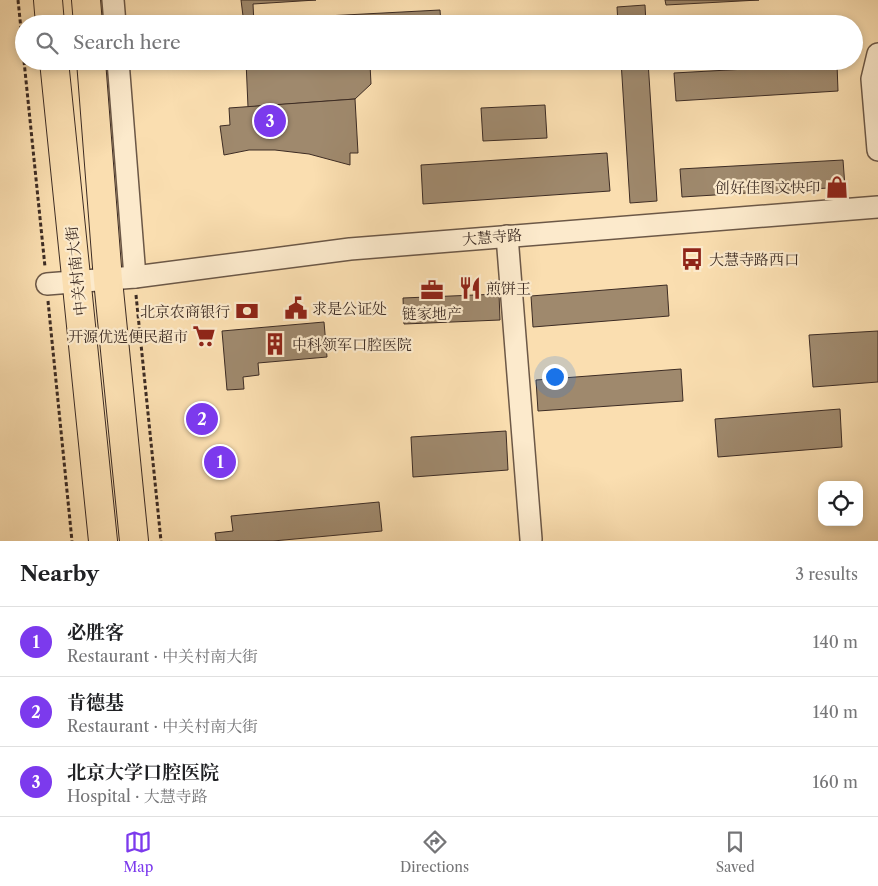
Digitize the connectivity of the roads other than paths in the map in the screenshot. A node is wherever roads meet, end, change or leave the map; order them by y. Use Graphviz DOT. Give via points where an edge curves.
graph roads {
  1 [pos="48,0"];
  2 [pos="86,0"];
  3 [pos="113,0"];
  4 [pos="49,15"];
  5 [pos="87,15"];
  6 [pos="114,15"];
  7 [pos="878,54"];
  8 [pos="55,70"];
  9 [pos="92,70"];
  10 [pos="118,70"];
  11 [pos="878,150"];
  12 [pos="878,207"];
  13 [pos="507,236"];
  14 [pos="121,278"];
  15 [pos="77,281"];
  16 [pos="47,284"];
  17 [pos="531,540"];
  18 [pos="104,541"];
  19 [pos="134,541"];
  1 -- 4 [label="main road"];
  2 -- 5 [label="main road"];
  3 -- 6 [label="street"];
  7 -- 11 [label="street" via="872,79"];
  8 -- 15 [label="main road, 中关村南大街"];
  9 -- 14 [label="main road, 中关村南大街"];
  10 -- 14 [label="street, 中关村南大街"];
  12 -- 13 [label="street, 大慧寺路"];
  13 -- 14 [label="street, 大慧寺路" via="350,249"];
  13 -- 17 [label="street"];
  14 -- 15 [label="street, 大慧寺路"];
  14 -- 19 [label="main road, 中关村南大街"];
  15 -- 16 [label="street, 大慧寺路"];
  15 -- 18 [label="main road, 中关村南大街"];
}
